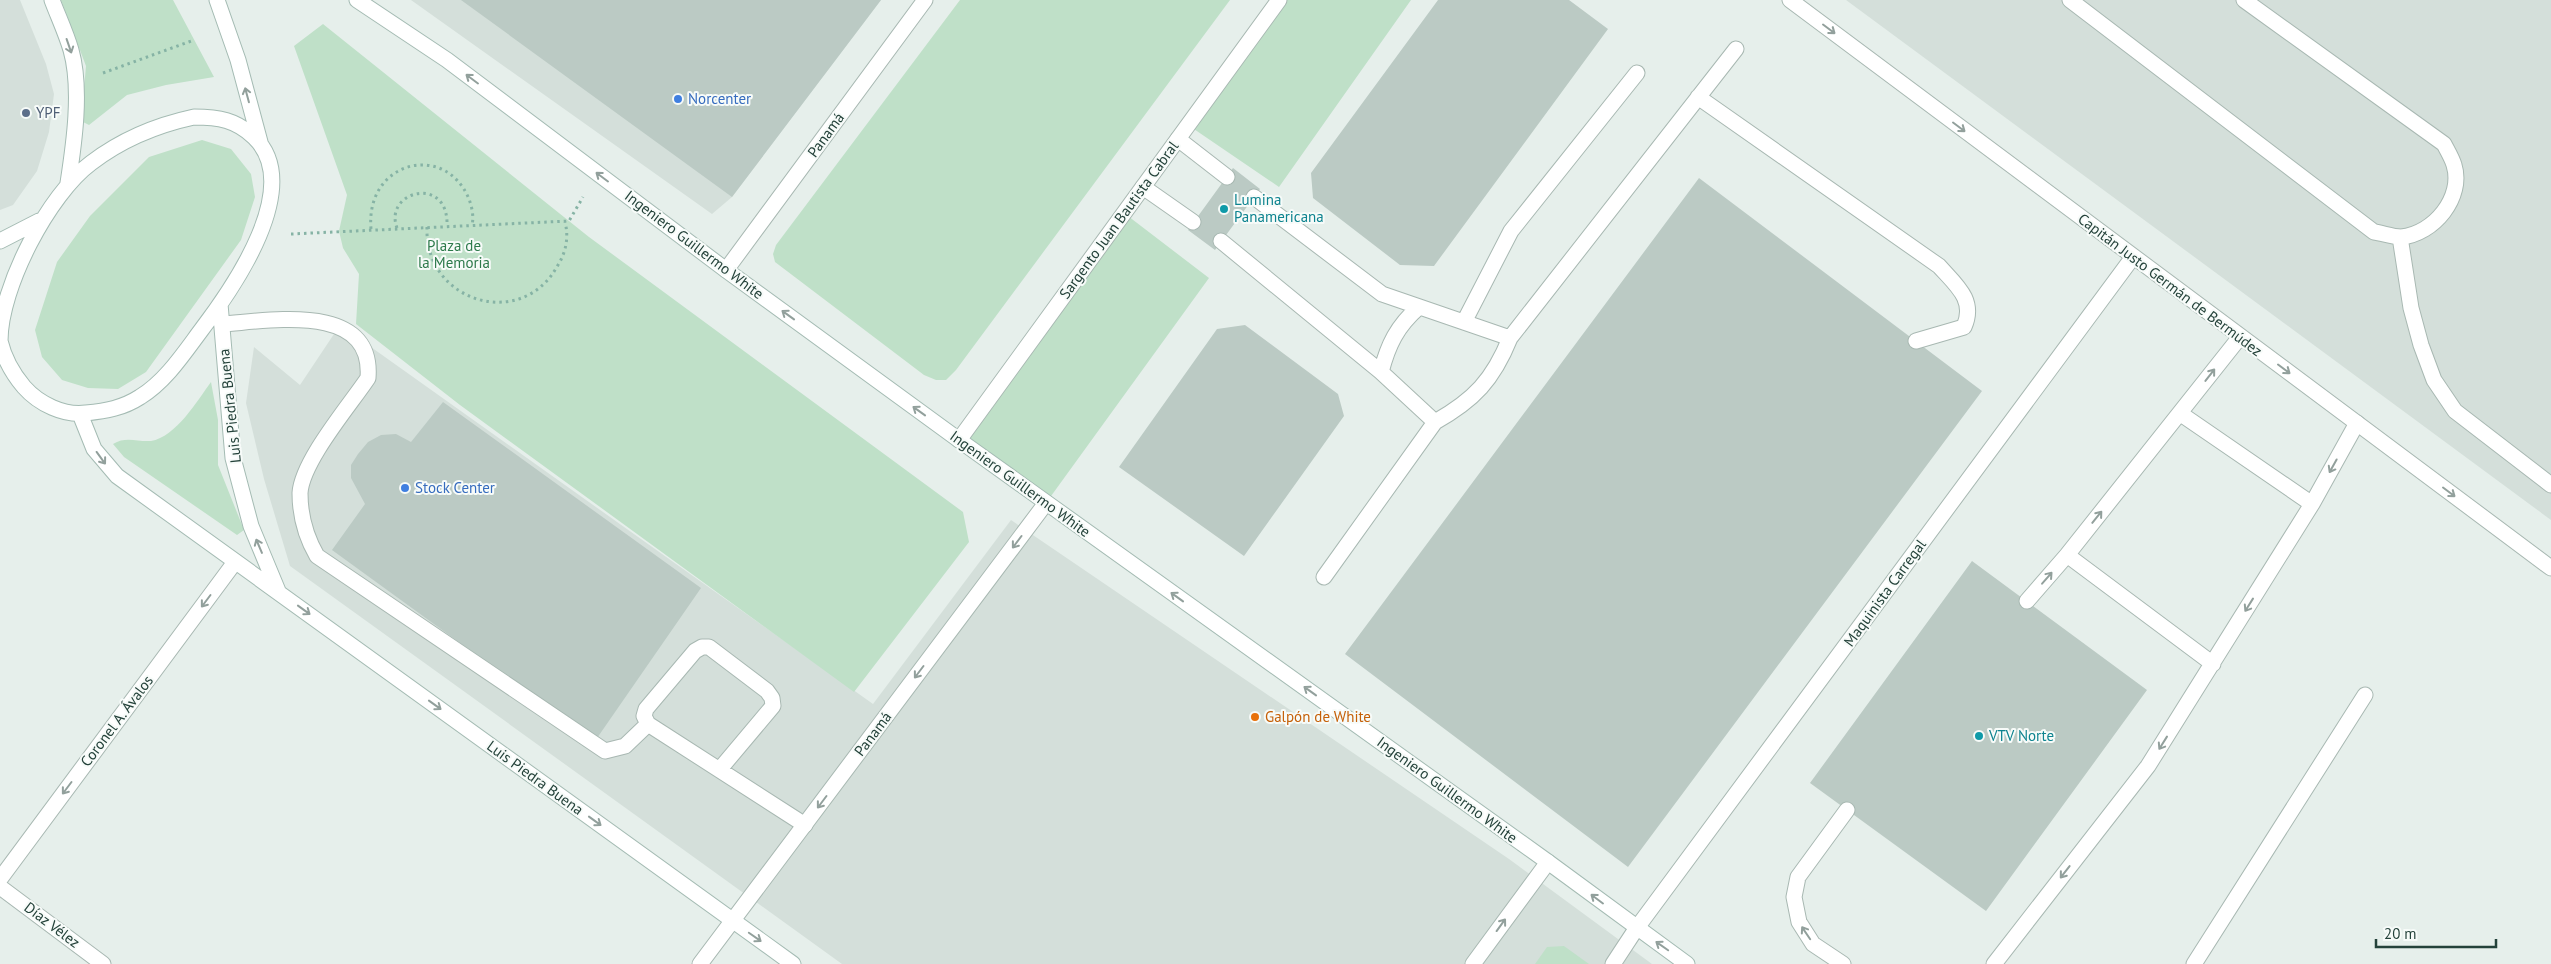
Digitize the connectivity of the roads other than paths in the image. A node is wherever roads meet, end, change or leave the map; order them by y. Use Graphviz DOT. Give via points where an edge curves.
graph roads {
  1 [pos="52,0"];
  2 [pos="217,0"];
  3 [pos="357,0"];
  4 [pos="925,0"];
  5 [pos="1279,0"];
  6 [pos="1790,0"];
  7 [pos="2070,0"];
  8 [pos="2244,0"];
  9 [pos="1736,49"];
  10 [pos="1637,73"];
  11 [pos="1698,96"];
  12 [pos="1178,139"];
  13 [pos="260,142"];
  14 [pos="1227,177"];
  15 [pos="68,184"];
  16 [pos="1143,188"];
  17 [pos="1254,197"];
  18 [pos="39,222"];
  19 [pos="1194,222"];
  20 [pos="2400,237"];
  21 [pos="0,241"];
  22 [pos="1221,241"];
  23 [pos="2133,257"];
  24 [pos="726,270"];
  25 [pos="220,304"];
  26 [pos="1419,308"];
  27 [pos="1464,322"];
  28 [pos="222,324"];
  29 [pos="2240,337"];
  30 [pos="1510,338"];
  31 [pos="1916,341"];
  32 [pos="4,362"];
  33 [pos="1381,372"];
  34 [pos="80,414"];
  35 [pos="2181,414"];
  36 [pos="1436,422"];
  37 [pos="2357,423"];
  38 [pos="959,440"];
  39 [pos="2551,485"];
  40 [pos="1046,503"];
  41 [pos="2312,504"];
  42 [pos="2066,555"];
  43 [pos="235,562"];
  44 [pos="2551,568"];
  45 [pos="1324,577"];
  46 [pos="278,591"];
  47 [pos="2027,601"];
  48 [pos="2213,664"];
  49 [pos="2365,695"];
  50 [pos="648,724"];
  51 [pos="720,769"];
  52 [pos="1847,810"];
  53 [pos="805,825"];
  54 [pos="1548,862"];
  55 [pos="0,879"];
  56 [pos="0,886"];
  57 [pos="732,921"];
  58 [pos="1636,929"];
  59 [pos="104,964"];
  60 [pos="700,964"];
  61 [pos="793,964"];
  62 [pos="1473,964"];
  63 [pos="1614,964"];
  64 [pos="1687,964"];
  65 [pos="1843,964"];
  66 [pos="1994,964"];
  67 [pos="2194,964"];
  1 -- 15 [label="street, one-way" via="71,51 75,83 73,151"];
  13 -- 2 [label="street, one-way" via="238,60"];
  24 -- 3 [label="street, Ingeniero Guillermo White, one-way" via="447,60"];
  4 -- 24 [label="street, Panamá"];
  5 -- 12 [label="street, Sargento Juan Bautista Cabral"];
  6 -- 23 [label="street, Capitán Justo Germán de Bermúdez, one-way"];
  7 -- 20 [label="street" via="2374,232"];
  8 -- 20 [label="street" via="2444,144 2454,165 2456,185 2446,210 2424,230"];
  9 -- 11 [label="street"];
  10 -- 27 [label="street" via="1511,231"];
  11 -- 30 [label="street"];
  11 -- 31 [label="street" via="1939,266 1964,294 1969,316 1964,327"];
  12 -- 14 [label="street"];
  12 -- 16 [label="street, Sargento Juan Bautista Cabral"];
  13 -- 15 [label="street" via="230,120 213,117 184,120 152,129 110,149"];
  13 -- 25 [label="street" via="268,159 270,200 259,236 234,285"];
  15 -- 18 [label="street"];
  16 -- 19 [label="street"];
  16 -- 38 [label="street, Sargento Juan Bautista Cabral"];
  17 -- 26 [label="street" via="1382,294"];
  18 -- 21 [label="street"];
  18 -- 32 [label="street" via="11,276 0,318"];
  20 -- 39 [label="street" via="2411,308 2434,380 2454,411"];
  22 -- 33 [label="street"];
  23 -- 29 [label="street, Capitán Justo Germán de Bermúdez"];
  23 -- 58 [label="street, Maquinista Carregal"];
  38 -- 24 [label="street, Ingeniero Guillermo White, one-way"];
  25 -- 28 [label="street, Luis Piedra Buena"];
  25 -- 34 [label="street" via="176,364 142,396 117,408"];
  26 -- 27 [label="street"];
  26 -- 33 [label="street" via="1394,334"];
  27 -- 30 [label="street"];
  46 -- 28 [label="street, Luis Piedra Buena, one-way" via="251,526 233,458"];
  28 -- 50 [label="street" via="308,318 329,323 349,333 363,346 370,362 368,378 311,460 300,492 308,540 317,556 605,751 625,746"];
  35 -- 29 [label="street, one-way"];
  29 -- 37 [label="street, Capitán Justo Germán de Bermúdez, one-way"];
  30 -- 36 [label="street" via="1484,386 1461,407"];
  32 -- 34 [label="street" via="37,398 62,411"];
  33 -- 36 [label="street"];
  34 -- 43 [label="street, Luis Piedra Buena, one-way" via="94,449 118,476"];
  35 -- 41 [label="street"];
  42 -- 35 [label="street, one-way"];
  36 -- 45 [label="street"];
  37 -- 41 [label="street, one-way"];
  37 -- 44 [label="street, Capitán Justo Germán de Bermúdez, one-way"];
  38 -- 40 [label="street, Ingeniero Guillermo White"];
  40 -- 53 [label="street, Panamá, one-way"];
  54 -- 40 [label="street, Ingeniero Guillermo White, one-way"];
  41 -- 48 [label="street, one-way"];
  47 -- 42 [label="street, one-way"];
  42 -- 48 [label="street"];
  43 -- 46 [label="street, Luis Piedra Buena"];
  43 -- 55 [label="street, Coronel A. Ávalos, one-way"];
  46 -- 57 [label="street, Luis Piedra Buena, one-way"];
  48 -- 66 [label="street, one-way" via="2148,766"];
  49 -- 67 [label="street"];
  50 -- 51 [label="street"];
  50 -- 51 [label="street" via="644,716 646,710 695,652 709,647 767,691 773,706"];
  51 -- 53 [label="street"];
  65 -- 52 [label="street, one-way" via="1813,944 1798,922 1794,897 1798,877"];
  53 -- 57 [label="street, Panamá"];
  58 -- 54 [label="street, Ingeniero Guillermo White, one-way"];
  62 -- 54 [label="street, one-way"];
  56 -- 59 [label="street, Díaz Vélez"];
  57 -- 60 [label="street, Panamá"];
  57 -- 61 [label="street, Luis Piedra Buena, one-way"];
  58 -- 63 [label="street, Maquinista Carregal"];
  64 -- 58 [label="street, Ingeniero Guillermo White, one-way"];
}
